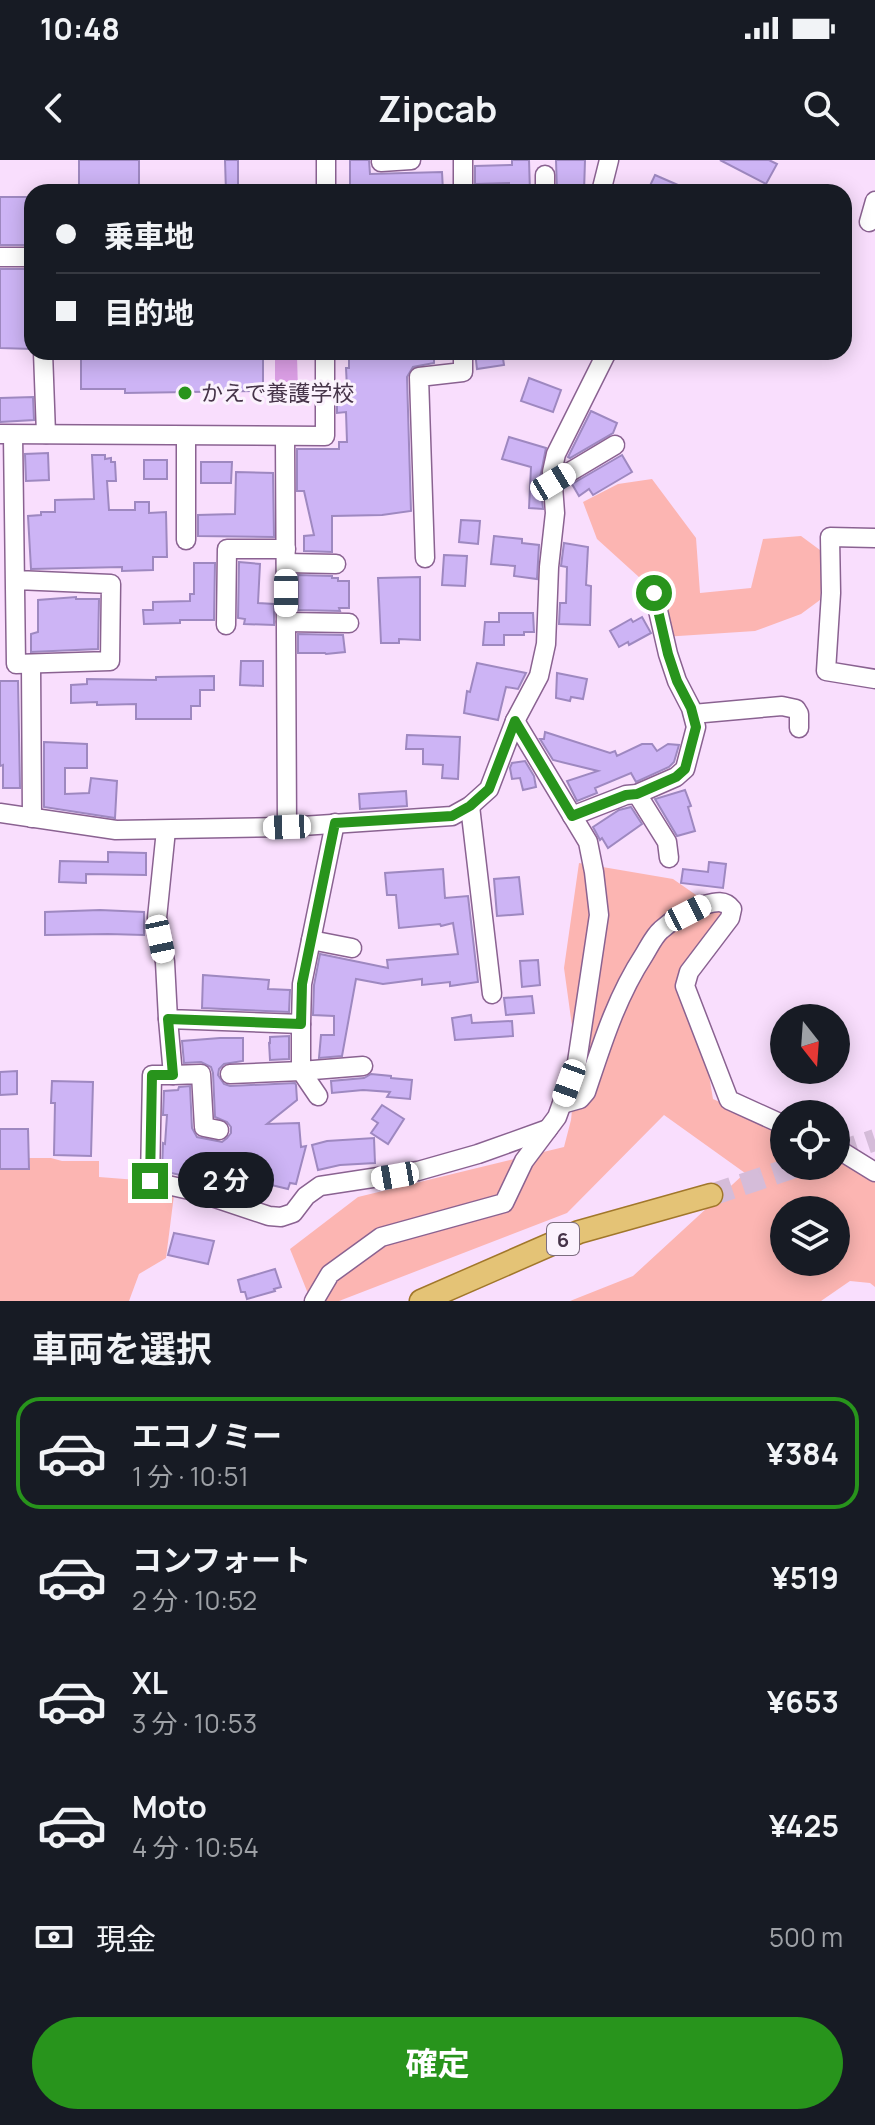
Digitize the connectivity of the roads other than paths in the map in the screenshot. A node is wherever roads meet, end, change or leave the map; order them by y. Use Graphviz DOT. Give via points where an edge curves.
graph roads {
  1 [pos="326,160"];
  2 [pos="411,160"];
  3 [pos="463,160"];
  4 [pos="609,160"];
  5 [pos="381,162"];
  6 [pos="326,184"];
  7 [pos="463,184"];
  8 [pos="603,184"];
  9 [pos="875,201"];
  10 [pos="869,222"];
  11 [pos="0,257"];
  12 [pos="24,257"];
  13 [pos="43,360"];
  14 [pos="325,360"];
  15 [pos="463,360"];
  16 [pos="603,360"];
  17 [pos="46,434"];
  18 [pos="7,435"];
  19 [pos="186,436"];
  20 [pos="285,437"];
  21 [pos="615,445"];
  22 [pos="553,482"];
  23 [pos="875,538"];
  24 [pos="186,540"];
  25 [pos="286,556"];
  26 [pos="425,558"];
  27 [pos="336,564"];
  28 [pos="16,580"];
  29 [pos="654,593"];
  30 [pos="286,622"];
  31 [pos="349,623"];
  32 [pos="226,625"];
  33 [pos="31,664"];
  34 [pos="875,679"];
  35 [pos="693,714"];
  36 [pos="515,721"];
  37 [pos="799,728"];
  38 [pos="637,794"];
  39 [pos="470,806"];
  40 [pos="0,813"];
  41 [pos="572,816"];
  42 [pos="32,818"];
  43 [pos="335,823"];
  44 [pos="287,827"];
  45 [pos="166,830"];
  46 [pos="669,858"];
  47 [pos="311,940"];
  48 [pos="352,948"];
  49 [pos="492,994"];
  50 [pos="168,1019"];
  51 [pos="301,1024"];
  52 [pos="363,1066"];
  53 [pos="301,1071"];
  54 [pos="230,1074"];
  55 [pos="173,1075"];
  56 [pos="318,1096"];
  57 [pos="562,1104"];
  58 [pos="770,1119"];
  59 [pos="548,1129"];
  60 [pos="219,1130"];
  61 [pos="850,1157"];
  62 [pos="875,1172"];
  63 [pos="711,1195"];
  64 [pos="314,1301"];
  65 [pos="421,1301"];
  1 -- 6 [label="street"];
  2 -- 5 [label="street"];
  3 -- 7 [label="street"];
  4 -- 8 [label="street"];
  9 -- 10 [label="street"];
  11 -- 12 [label="street"];
  13 -- 17 [label="street"];
  14 -- 20 [label="street" via="325,436"];
  15 -- 26 [label="street" via="463,372 419,377"];
  16 -- 22 [label="street" via="556,454"];
  17 -- 18 [label="street"];
  17 -- 19 [label="street"];
  18 -- 28 [label="street"];
  19 -- 20 [label="street"];
  19 -- 24 [label="street"];
  20 -- 25 [label="street"];
  21 -- 22 [label="street"];
  22 -- 36 [label="street" via="546,644 539,676"];
  23 -- 34 [label="street" via="830,537 826,671"];
  25 -- 27 [label="street"];
  25 -- 30 [label="street"];
  25 -- 32 [label="street" via="227,549"];
  28 -- 33 [label="street" via="16,664"];
  28 -- 33 [label="street" via="111,584 110,661"];
  29 -- 35 [label="street" via="668,654"];
  30 -- 31 [label="street"];
  30 -- 44 [label="street"];
  33 -- 42 [label="street"];
  35 -- 37 [label="street" via="782,706 796,709"];
  35 -- 38 [label="street" via="696,727 685,769"];
  36 -- 39 [label="street" via="489,789"];
  36 -- 41 [label="street"];
  38 -- 41 [label="street"];
  38 -- 46 [label="street" via="667,842"];
  39 -- 43 [label="street" via="452,816"];
  39 -- 49 [label="street"];
  40 -- 42 [label="street"];
  41 -- 57 [label="street" via="588,842 599,915 577,1062"];
  42 -- 45 [label="street" via="116,830"];
  43 -- 44 [label="street"];
  43 -- 47 [label="street"];
  44 -- 45 [label="street"];
  45 -- 50 [label="street" via="157,918"];
  47 -- 48 [label="street"];
  47 -- 51 [label="street"];
  50 -- 51 [label="street"];
  50 -- 55 [label="street"];
  51 -- 53 [label="street"];
  52 -- 53 [label="street"];
  53 -- 54 [label="street"];
  53 -- 56 [label="street"];
  55 -- 59 [label="street" via="152,1075 150,1181 274,1217 293,1213 320,1186 418,1171"];
  55 -- 60 [label="street" via="201,1074 204,1127"];
  57 -- 58 [label="street" via="586,1092 610,1019 659,932 673,920 720,901 732,909 730,918 689,972 685,986 729,1100"];
  57 -- 59 [label="street"];
  59 -- 64 [label="street" via="524,1161 504,1203 381,1237 330,1274"];
  61 -- 62 [label="street"];
  63 -- 65 [label="main road, 6" via="579,1232"];
}
